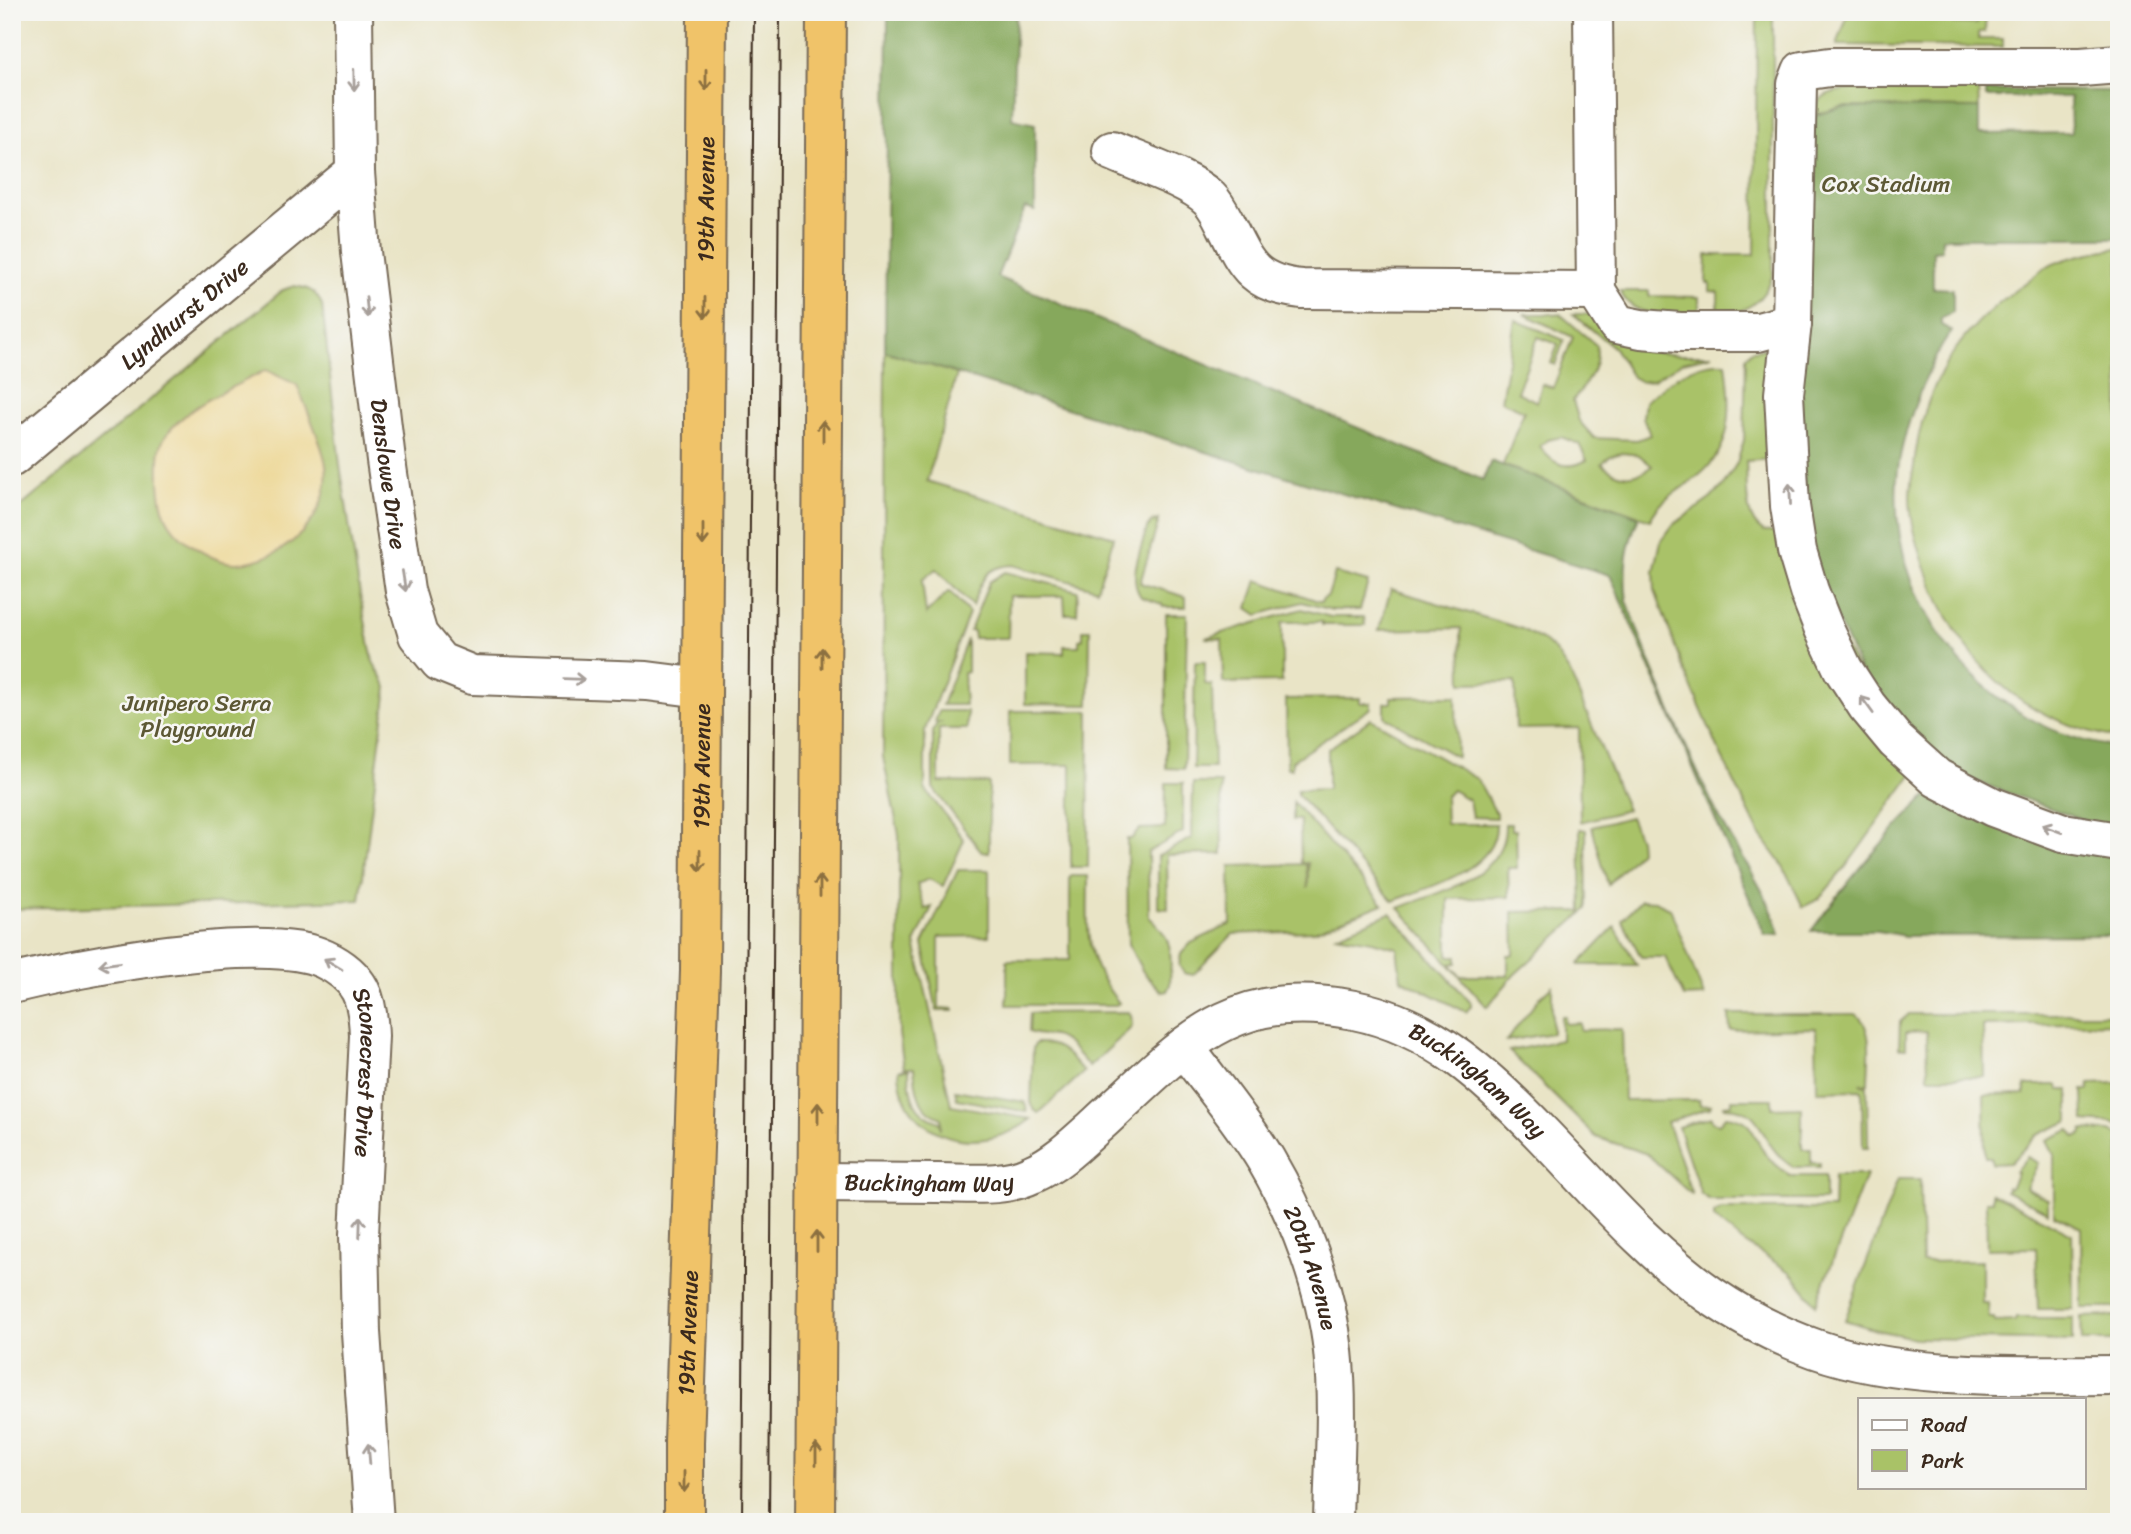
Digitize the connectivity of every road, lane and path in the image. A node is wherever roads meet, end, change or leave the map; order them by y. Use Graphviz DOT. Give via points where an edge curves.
graph roads {
  1 [pos="353,12"];
  2 [pos="707,12"];
  3 [pos="826,12"];
  4 [pos="1593,12"];
  5 [pos="2119,64"];
  6 [pos="1112,151"];
  7 [pos="355,172"];
  8 [pos="1597,291"];
  9 [pos="1792,323"];
  10 [pos="12,457"];
  11 [pos="702,688"];
  12 [pos="2119,842"];
  13 [pos="12,984"];
  14 [pos="1184,1047"];
  15 [pos="817,1182"];
  16 [pos="2119,1376"];
  17 [pos="374,1522"];
  18 [pos="684,1522"];
  19 [pos="816,1522"];
  20 [pos="1333,1522"];
  1 -- 7 [label="street, Denslowe Drive, one-way"];
  2 -- 11 [label="highway, 19th Avenue, one-way"];
  15 -- 3 [label="highway, one-way"];
  4 -- 8 [label="street"];
  5 -- 9 [label="street" via="1830,66 1802,71 1797,83"];
  6 -- 8 [label="street" via="1208,198 1247,265 1277,284 1303,289"];
  7 -- 10 [label="street, Lyndhurst Drive"];
  7 -- 11 [label="street, Denslowe Drive, one-way" via="386,460 405,591 418,635 440,662 471,676 647,681"];
  8 -- 9 [label="street" via="1617,324 1641,329 1758,332"];
  12 -- 9 [label="street, one-way" via="2063,834 1993,807 1937,778 1896,741 1843,669 1809,591 1790,506 1784,394"];
  11 -- 18 [label="highway, 19th Avenue, one-way"];
  17 -- 13 [label="street, Stonecrest Drive, one-way" via="361,1332 360,1223 369,1010 360,988 323,958 271,948 84,968"];
  14 -- 15 [label="street, Buckingham Way" via="1080,1141 1032,1175 978,1184"];
  14 -- 16 [label="street, Buckingham Way" via="1243,1013 1281,1004 1314,1004 1381,1017 1421,1033 1465,1060 1500,1090 1651,1246 1709,1294 1792,1340 1842,1356 1930,1371"];
  14 -- 20 [label="street, 20th Avenue" via="1279,1183 1319,1288 1334,1369"];
  19 -- 15 [label="highway, one-way"];
}
